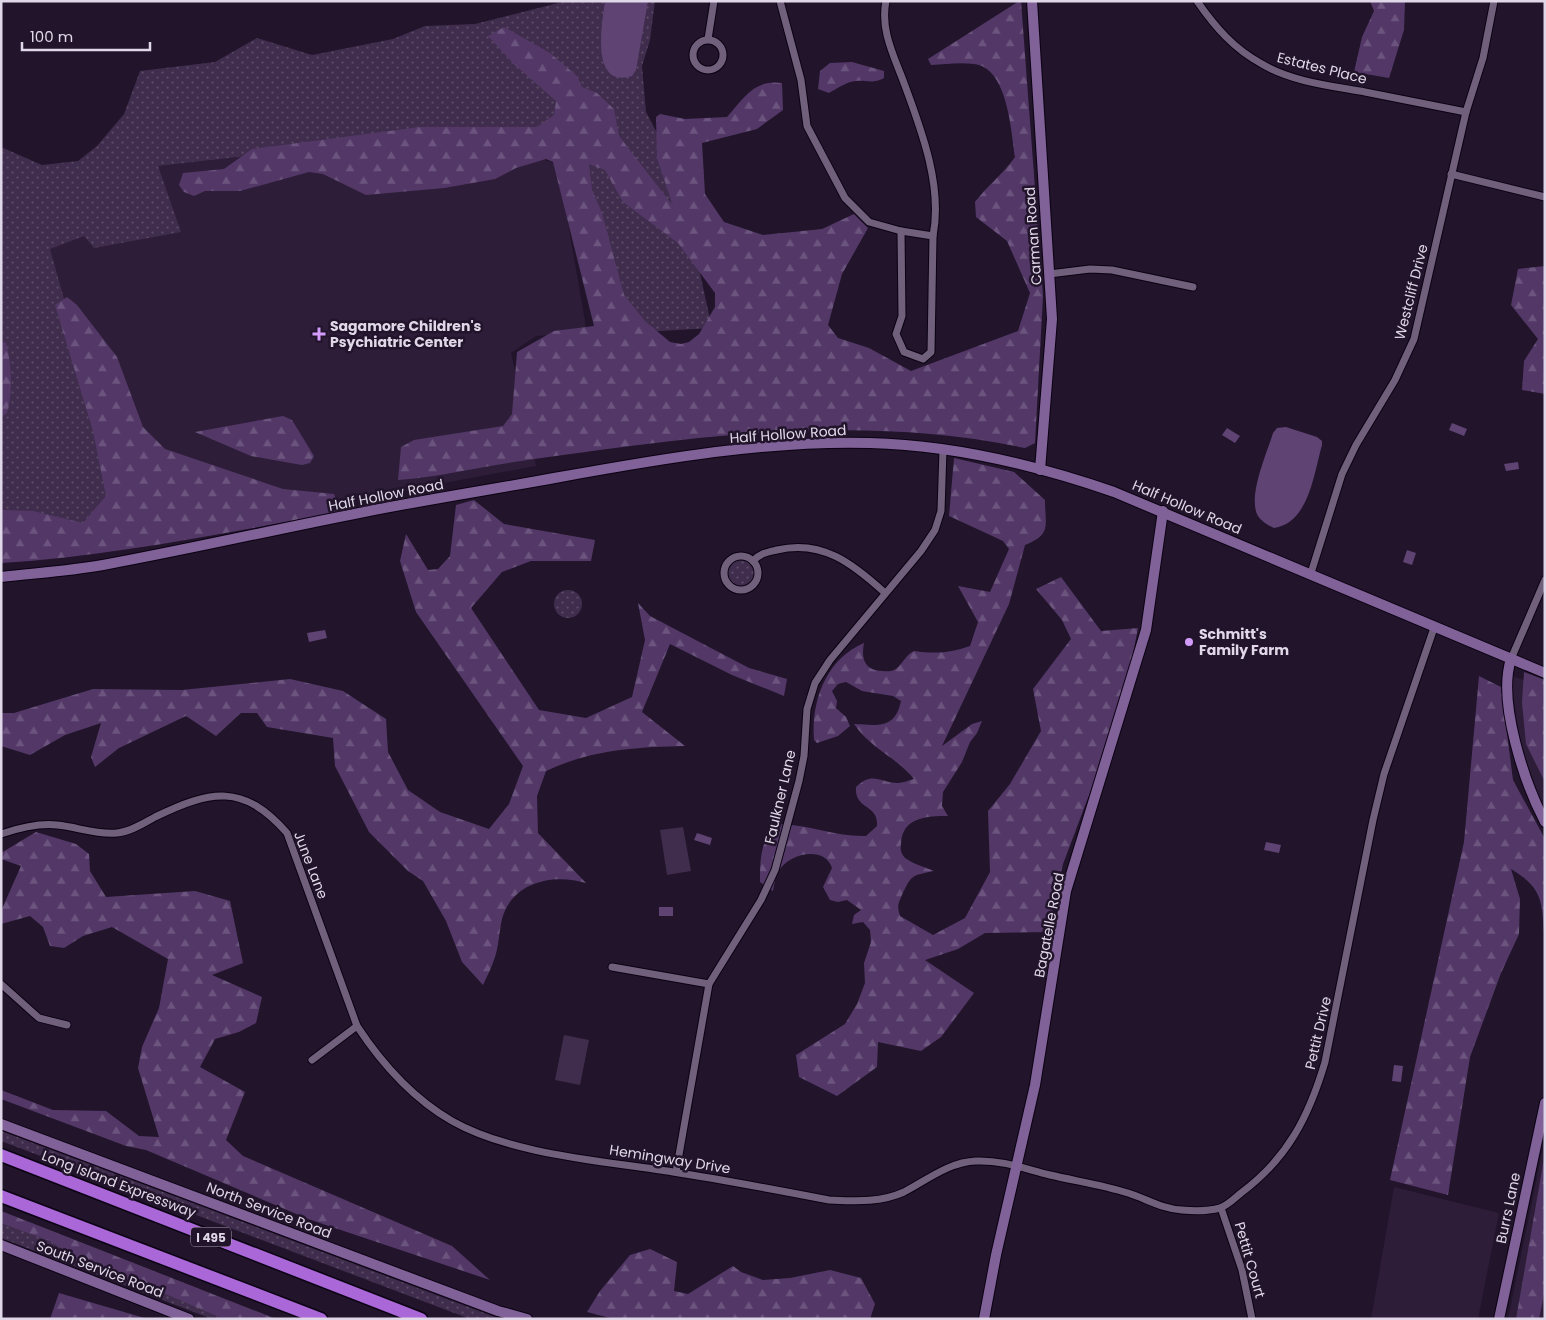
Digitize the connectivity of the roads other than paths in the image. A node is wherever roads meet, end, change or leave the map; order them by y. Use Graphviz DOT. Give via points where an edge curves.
graph roads {
  1 [pos="714,1"];
  2 [pos="780,1"];
  3 [pos="886,1"];
  4 [pos="1032,1"];
  5 [pos="1197,1"];
  6 [pos="1494,1"];
  7 [pos="708,39"];
  8 [pos="1466,112"];
  9 [pos="1451,174"];
  10 [pos="1545,197"];
  11 [pos="901,231"];
  12 [pos="933,236"];
  13 [pos="1049,274"];
  14 [pos="1193,287"];
  15 [pos="943,450"];
  16 [pos="1040,470"];
  17 [pos="1163,511"];
  18 [pos="753,561"];
  19 [pos="1311,573"];
  20 [pos="1,577"];
  21 [pos="1545,580"];
  22 [pos="884,592"];
  23 [pos="1434,628"];
  24 [pos="1511,659"];
  25 [pos="1545,673"];
  26 [pos="1545,822"];
  27 [pos="1,834"];
  28 [pos="612,967"];
  29 [pos="1,984"];
  30 [pos="709,984"];
  31 [pos="67,1025"];
  32 [pos="357,1026"];
  33 [pos="312,1060"];
  34 [pos="1545,1102"];
  35 [pos="1,1124"];
  36 [pos="1,1155"];
  37 [pos="1017,1164"];
  38 [pos="676,1172"];
  39 [pos="1,1196"];
  40 [pos="1221,1208"];
  41 [pos="1,1245"];
  42 [pos="189,1319"];
  43 [pos="321,1319"];
  44 [pos="420,1319"];
  45 [pos="527,1319"];
  46 [pos="984,1319"];
  47 [pos="1252,1319"];
  48 [pos="1499,1319"];
  1 -- 7 [label="street"];
  2 -- 11 [label="street" via="802,80 807,126 816,146 845,198 869,222"];
  3 -- 12 [label="street" via="883,14 888,44 917,120 933,182"];
  4 -- 13 [label="main road, Carman Road"];
  5 -- 8 [label="street, Estates Place" via="1233,45 1263,65 1331,86"];
  6 -- 8 [label="street, Westcliff Drive" via="1483,58"];
  7 -- 7 [label="street" via="721,47 723,56 719,65 705,70 696,65 692,55 695,46"];
  8 -- 9 [label="street, Westcliff Drive"];
  9 -- 10 [label="street"];
  9 -- 19 [label="street, Westcliff Drive" via="1414,339 1395,380 1342,474"];
  11 -- 12 [label="street"];
  11 -- 12 [label="street" via="902,316 896,334 904,352 922,359 931,352"];
  13 -- 14 [label="street" via="1112,270"];
  13 -- 16 [label="main road, Carman Road" via="1052,319"];
  15 -- 16 [label="main road, Half Hollow Road"];
  15 -- 20 [label="main road, Half Hollow Road" via="872,443 825,443 647,462 364,512 99,566"];
  15 -- 22 [label="street, Faulkner Lane" via="941,511 935,530 921,551"];
  16 -- 17 [label="main road, Half Hollow Road" via="1114,492"];
  17 -- 19 [label="main road, Half Hollow Road"];
  17 -- 37 [label="main road, Bagatelle Road" via="1146,630 1066,891 1035,1085"];
  18 -- 18 [label="street" via="743,556 731,558 723,573 728,584 737,590 752,585 758,571"];
  18 -- 22 [label="street" via="762,554 788,547 812,547 851,563"];
  19 -- 23 [label="main road, Half Hollow Road"];
  21 -- 24 [label="street"];
  22 -- 30 [label="street, Faulkner Lane" via="815,683 807,709 799,781 774,870 761,900"];
  23 -- 24 [label="main road, Half Hollow Road"];
  23 -- 40 [label="street, Pettit Drive" via="1384,774 1325,1062 1314,1100 1277,1162"];
  24 -- 25 [label="main road, Half Hollow Road"];
  24 -- 26 [label="main road" via="1507,676 1512,728 1526,783"];
  27 -- 32 [label="street, June Lane" via="36,825 58,825 102,835 121,833 192,800 226,796 255,803 287,833"];
  28 -- 30 [label="street"];
  29 -- 31 [label="street" via="38,1018"];
  30 -- 38 [label="street, Faulkner Lane"];
  32 -- 33 [label="street"];
  32 -- 38 [label="street, Hemingway Drive" via="390,1071 432,1108 454,1122 519,1146"];
  34 -- 48 [label="main road, Burrs Lane"];
  35 -- 45 [label="main road, North Service Road" via="498,1311"];
  36 -- 44 [label="highway, Long Island Expressway / I 495"];
  37 -- 38 [label="street, Hemingway Drive" via="976,1161 958,1164 902,1192 860,1202 829,1200"];
  37 -- 40 [label="street" via="1128,1193 1162,1207 1183,1210"];
  37 -- 46 [label="main road, Bagatelle Road"];
  39 -- 43 [label="highway"];
  40 -- 47 [label="street, Pettit Court" via="1242,1270"];
  41 -- 42 [label="main road, South Service Road"];
}
